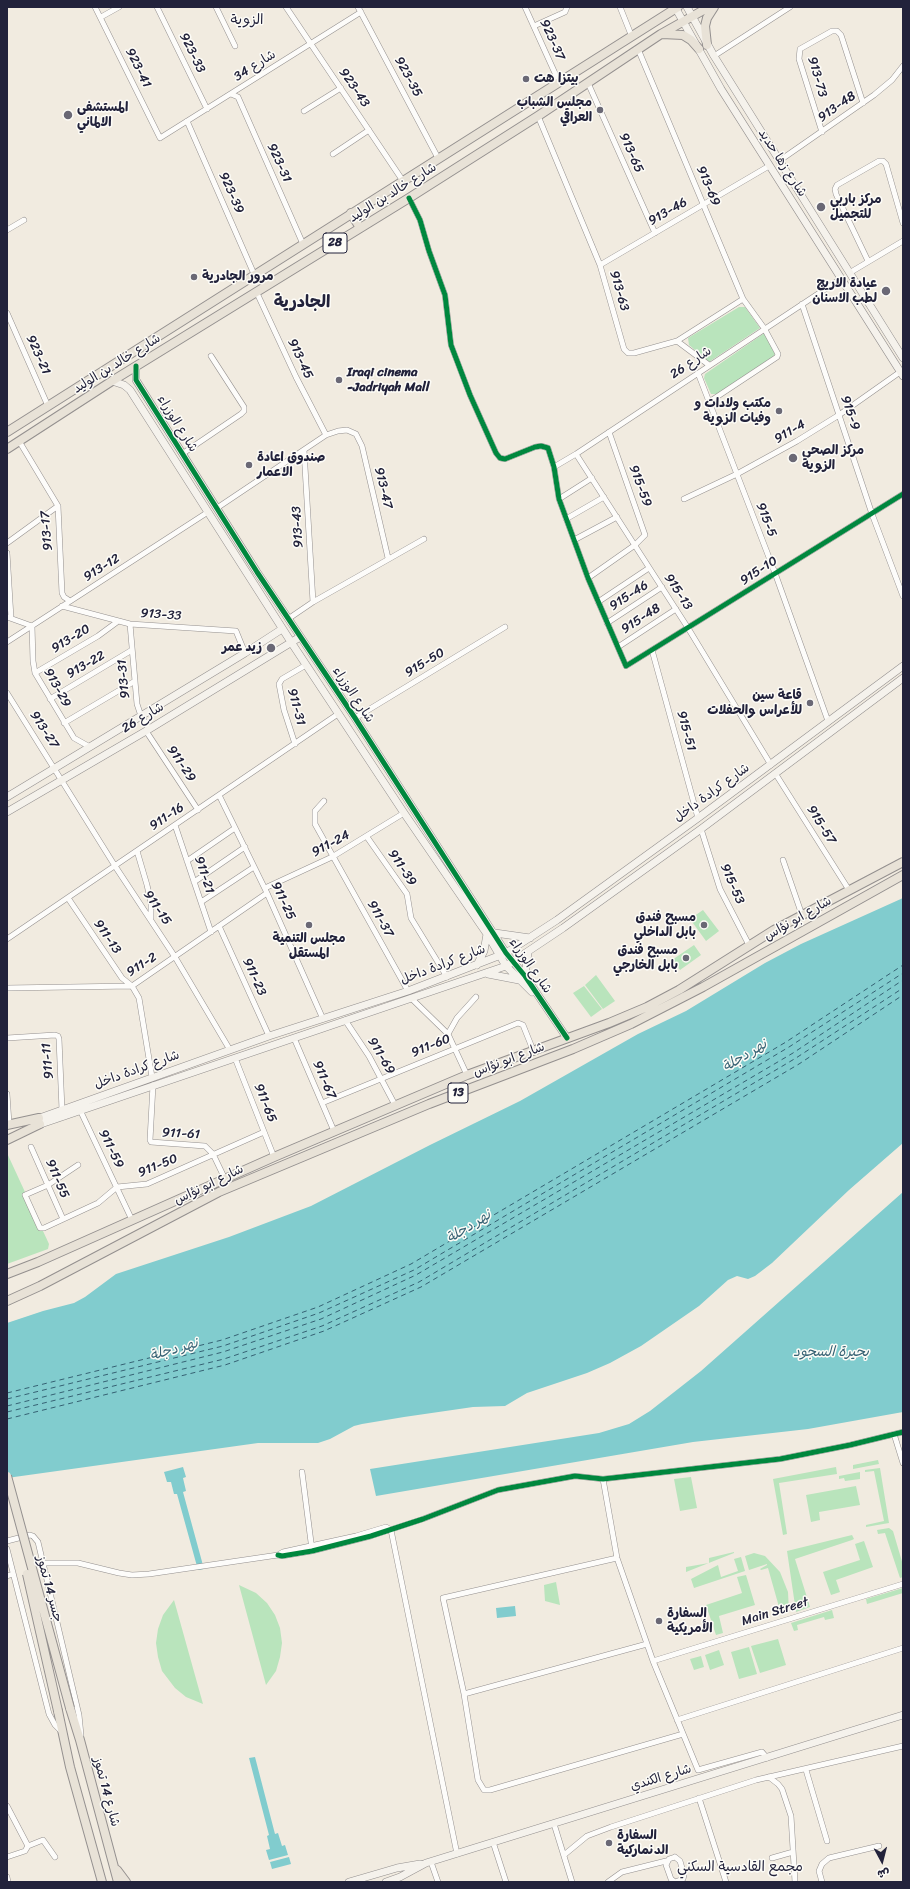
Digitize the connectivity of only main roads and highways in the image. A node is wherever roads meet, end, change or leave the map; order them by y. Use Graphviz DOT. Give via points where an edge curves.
graph roads {
  1 [pos="664,7"];
  2 [pos="677,7"];
  3 [pos="709,7"];
  4 [pos="714,7"];
  5 [pos="654,22"];
  6 [pos="661,34"];
  7 [pos="707,45"];
  8 [pos="699,49"];
  9 [pos="351,213"];
  10 [pos="360,228"];
  11 [pos="81,385"];
  12 [pos="88,396"];
  13 [pos="8,430"];
  14 [pos="7,449"];
  15 [pos="903,862"];
  16 [pos="903,875"];
  17 [pos="8,1126"];
  18 [pos="7,1140"];
  19 [pos="10,1273"];
  20 [pos="7,1300"];
  21 [pos="7,1476"];
  22 [pos="7,1498"];
  23 [pos="70,1708"];
  24 [pos="114,1865"];
  25 [pos="102,1882"];
  26 [pos="118,1882"];
  27 [pos="126,1882"];
  1 -- 5 [label="main road"];
  2 -- 5 [label="main road, شارع خالد بن الوليد / 28"];
  3 -- 6 [label="main road, شارع خالد بن الوليد / 28" via="694,19"];
  4 -- 7 [label="main road" via="705,26"];
  5 -- 9 [label="main road, شارع خالد بن الوليد / 28"];
  6 -- 8 [label="main road" via="683,35"];
  6 -- 10 [label="main road, شارع خالد بن الوليد / 28" via="538,116"];
  9 -- 10 [label="main road"];
  9 -- 11 [label="main road, شارع خالد بن الوليد / 28"];
  10 -- 12 [label="main road, شارع خالد بن الوليد / 28"];
  11 -- 12 [label="main road"];
  11 -- 13 [label="main road, شارع خالد بن الوليد / 28"];
  12 -- 14 [label="main road, شارع خالد بن الوليد / 28"];
  15 -- 19 [label="main road, شارع ابو نؤاس / 13" via="802,915 664,998 628,1015 467,1075 395,1105"];
  16 -- 20 [label="main road, شارع ابو نؤاس / 13" via="703,988 644,1018 219,1192 40,1286"];
  17 -- 18 [label="main road" via="39,1121"];
  21 -- 23 [label="main road, جسر 14 تموز, bridge"];
  22 -- 25 [label="main road, جسر 14 تموز, bridge" via="43,1640 62,1732"];
  23 -- 24 [label="main road, شارع 14 تموز"];
  24 -- 26 [label="main road, شارع 14 تموز"];
  24 -- 27 [label="main road"];
}
